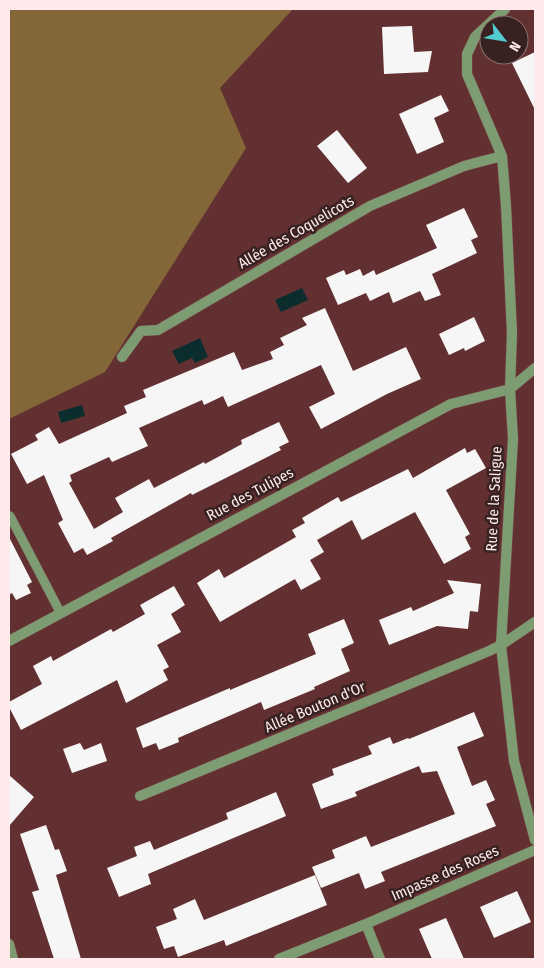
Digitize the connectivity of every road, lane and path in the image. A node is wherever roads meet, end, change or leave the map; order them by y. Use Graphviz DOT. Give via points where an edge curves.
graph roads {
  1 [pos="505,9"];
  2 [pos="502,156"];
  3 [pos="122,357"];
  4 [pos="535,368"];
  5 [pos="510,389"];
  6 [pos="10,516"];
  7 [pos="60,612"];
  8 [pos="535,622"];
  9 [pos="9,641"];
  10 [pos="501,645"];
  11 [pos="140,796"];
  12 [pos="535,840"];
  13 [pos="535,850"];
  14 [pos="366,924"];
  15 [pos="9,944"];
  16 [pos="13,959"];
  17 [pos="279,959"];
  18 [pos="380,959"];
  1 -- 2 [label="street, Rue de la Saligue" via="475,37 467,54 467,74"];
  2 -- 3 [label="street, Allée des Coquelicots" via="464,166 370,206 158,330 141,331"];
  2 -- 5 [label="street, Rue de la Saligue" via="512,333"];
  4 -- 5 [label="street"];
  5 -- 7 [label="street, Rue des Tulipes" via="451,404"];
  5 -- 10 [label="street, Rue de la Saligue" via="513,439"];
  6 -- 7 [label="lane"];
  7 -- 9 [label="street, Rue des Tulipes"];
  8 -- 10 [label="street, Allée Bouton d'Or"];
  10 -- 11 [label="street, Allée Bouton d'Or"];
  10 -- 12 [label="street, Rue de la Saligue" via="514,761"];
  13 -- 14 [label="street, Impasse des Roses"];
  14 -- 17 [label="street, Impasse des Roses"];
  14 -- 18 [label="street"];
  15 -- 16 [label="street"];
}
